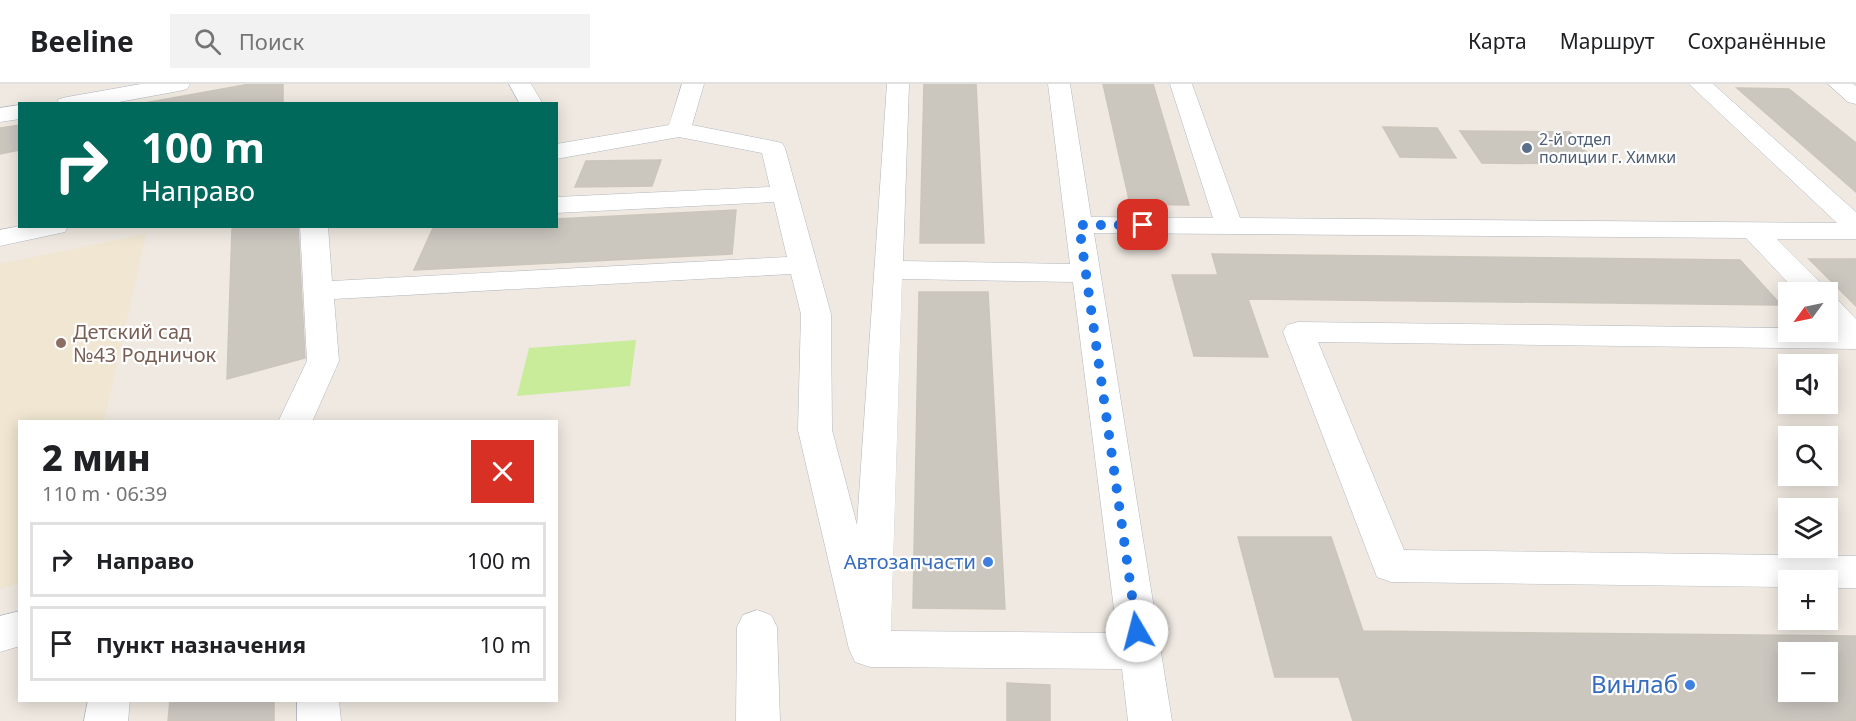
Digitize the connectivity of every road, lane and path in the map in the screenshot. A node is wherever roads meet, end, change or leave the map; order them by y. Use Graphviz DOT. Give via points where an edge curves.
graph roads {
  1 [pos="178,84"];
  2 [pos="520,84"];
  3 [pos="693,84"];
  4 [pos="898,84"];
  5 [pos="1059,84"];
  6 [pos="1182,84"];
  7 [pos="1700,84"];
  8 [pos="1839,84"];
  9 [pos="1856,98"];
  10 [pos="79,102"];
  11 [pos="531,102"];
  12 [pos="18,112"];
  13 [pos="0,115"];
  14 [pos="679,130"];
  15 [pos="558,150"];
  16 [pos="785,194"];
  17 [pos="558,205"];
  18 [pos="1079,225"];
  19 [pos="1229,226"];
  20 [pos="1856,226"];
  21 [pos="46,228"];
  22 [pos="314,228"];
  23 [pos="1754,231"];
  24 [pos="1856,231"];
  25 [pos="0,238"];
  26 [pos="803,265"];
  27 [pos="888,270"];
  28 [pos="1086,273"];
  29 [pos="1803,282"];
  30 [pos="318,291"];
  31 [pos="1838,319"];
  32 [pos="1856,338"];
  33 [pos="296,420"];
  34 [pos="1856,572"];
  35 [pos="757,627"];
  36 [pos="18,629"];
  37 [pos="0,634"];
  38 [pos="870,649"];
  39 [pos="1140,651"];
  40 [pos="108,702"];
  41 [pos="318,702"];
  42 [pos="106,721"];
  43 [pos="319,721"];
  44 [pos="758,721"];
  45 [pos="1150,721"];
  1 -- 10 [label="street"];
  2 -- 11 [label="street"];
  3 -- 14 [label="street"];
  4 -- 27 [label="street"];
  5 -- 18 [label="street"];
  6 -- 19 [label="street"];
  7 -- 20 [label="street"];
  8 -- 9 [label="street"];
  12 -- 13 [label="street"];
  14 -- 15 [label="street"];
  14 -- 16 [label="street" via="773,148"];
  16 -- 17 [label="street"];
  16 -- 26 [label="street"];
  18 -- 19 [label="street"];
  18 -- 28 [label="street"];
  19 -- 23 [label="street"];
  21 -- 25 [label="street"];
  22 -- 30 [label="street"];
  23 -- 24 [label="street"];
  23 -- 29 [label="street"];
  26 -- 30 [label="street"];
  26 -- 38 [label="street" via="816,314 815,430"];
  27 -- 28 [label="street"];
  27 -- 38 [label="street"];
  28 -- 39 [label="street"];
  30 -- 33 [label="street" via="323,361"];
  31 -- 32 [label="street"];
  32 -- 34 [label="street" via="1298,332 1391,566"];
  35 -- 44 [label="street"];
  36 -- 37 [label="street"];
  38 -- 39 [label="street"];
  39 -- 45 [label="street"];
  40 -- 42 [label="street"];
  41 -- 43 [label="street"];
}
